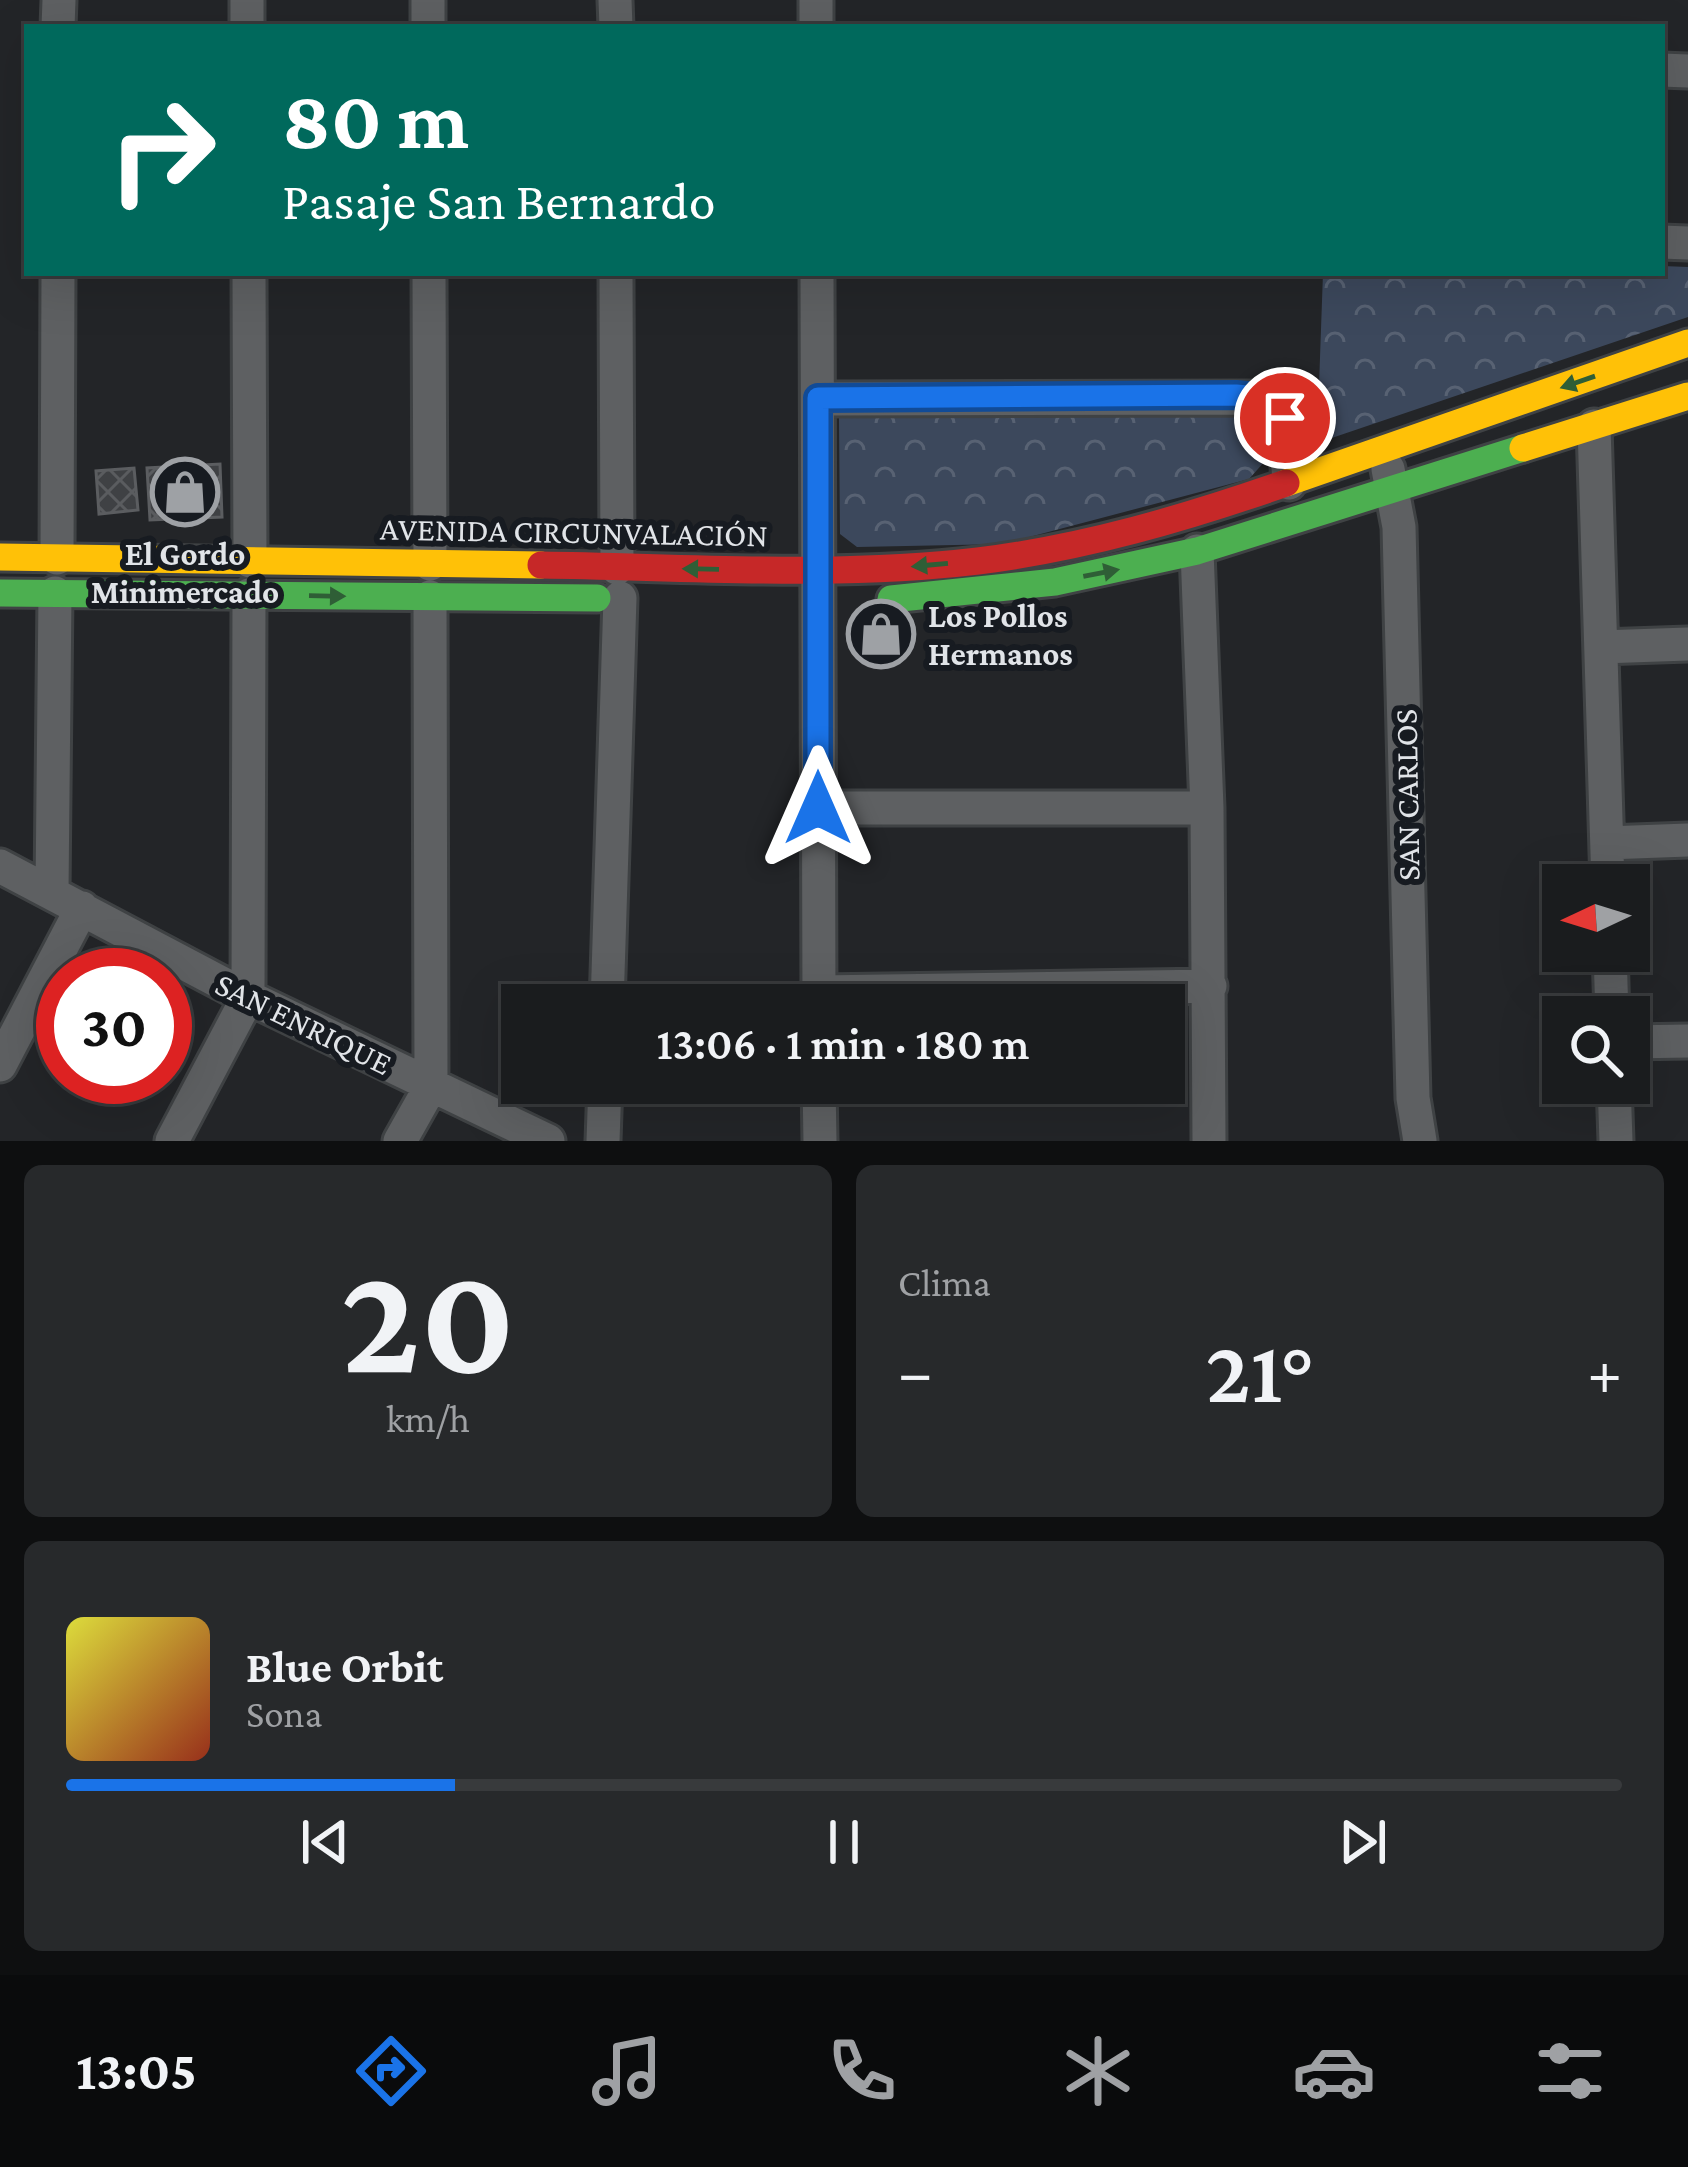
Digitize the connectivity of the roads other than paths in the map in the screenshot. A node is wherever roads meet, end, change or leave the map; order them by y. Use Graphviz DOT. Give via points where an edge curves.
graph roads {
  1 [pos="58,276"];
  2 [pos="249,276"];
  3 [pos="428,276"];
  4 [pos="616,276"];
  5 [pos="817,276"];
  6 [pos="1688,343"];
  7 [pos="1688,396"];
  8 [pos="818,398"];
  9 [pos="1594,426"];
  10 [pos="1382,450"];
  11 [pos="1289,483"];
  12 [pos="1393,488"];
  13 [pos="1197,551"];
  14 [pos="0,557"];
  15 [pos="57,558"];
  16 [pos="250,561"];
  17 [pos="430,580"];
  18 [pos="818,585"];
  19 [pos="627,588"];
  20 [pos="0,593"];
  21 [pos="56,593"];
  22 [pos="249,595"];
  23 [pos="782,599"];
  24 [pos="1688,644"];
  25 [pos="1601,647"];
  26 [pos="818,808"];
  27 [pos="1207,808"];
  28 [pos="1688,840"];
  29 [pos="1607,843"];
  30 [pos="1608,864"];
  31 [pos="0,866"];
  32 [pos="52,892"];
  33 [pos="82,908"];
  34 [pos="609,984"];
  35 [pos="819,984"];
  36 [pos="1210,986"];
  37 [pos="1185,987"];
  38 [pos="248,997"];
  39 [pos="1688,1041"];
  40 [pos="1650,1042"];
  41 [pos="0,1065"];
  42 [pos="431,1086"];
  43 [pos="604,1104"];
  44 [pos="819,1104"];
  45 [pos="1615,1104"];
  46 [pos="172,1141"];
  47 [pos="400,1141"];
  48 [pos="548,1141"];
  49 [pos="603,1141"];
  50 [pos="820,1141"];
  51 [pos="1209,1141"];
  52 [pos="1420,1141"];
  53 [pos="1616,1141"];
  1 -- 15 [label="street"];
  2 -- 16 [label="street"];
  3 -- 17 [label="street"];
  4 -- 19 [label="street"];
  5 -- 8 [label="street"];
  6 -- 10 [label="street, AVENIDA CIRCUNVALACIÓN, one-way"];
  7 -- 9 [label="street, AVENIDA CIRCUNVALACIÓN"];
  8 -- 11 [label="street" via="1270,398 1285,418"];
  8 -- 18 [label="street"];
  9 -- 12 [label="street, AVENIDA CIRCUNVALACIÓN"];
  9 -- 25 [label="street"];
  10 -- 11 [label="street, AVENIDA CIRCUNVALACIÓN"];
  10 -- 12 [label="street, SAN CARLOS"];
  11 -- 18 [label="street, AVENIDA CIRCUNVALACIÓN, one-way" via="1055,549"];
  12 -- 13 [label="street, AVENIDA CIRCUNVALACIÓN"];
  12 -- 52 [label="street, SAN CARLOS"];
  18 -- 13 [label="street, AVENIDA CIRCUNVALACIÓN, one-way" via="983,592"];
  13 -- 27 [label="street"];
  14 -- 15 [label="street, AVENIDA CIRCUNVALACIÓN"];
  15 -- 16 [label="street, AVENIDA CIRCUNVALACIÓN"];
  16 -- 17 [label="street, AVENIDA CIRCUNVALACIÓN"];
  17 -- 19 [label="street, AVENIDA CIRCUNVALACIÓN"];
  22 -- 17 [label="street, AVENIDA CIRCUNVALACIÓN, one-way"];
  17 -- 42 [label="street"];
  18 -- 19 [label="street, AVENIDA CIRCUNVALACIÓN, one-way"];
  18 -- 23 [label="street, AVENIDA CIRCUNVALACIÓN"];
  18 -- 26 [label="street"];
  19 -- 34 [label="street"];
  20 -- 21 [label="street, AVENIDA CIRCUNVALACIÓN"];
  21 -- 22 [label="street, AVENIDA CIRCUNVALACIÓN"];
  21 -- 32 [label="street"];
  22 -- 38 [label="street"];
  24 -- 25 [label="street"];
  25 -- 29 [label="street"];
  26 -- 27 [label="street"];
  26 -- 35 [label="street"];
  27 -- 36 [label="street"];
  28 -- 29 [label="street"];
  29 -- 30 [label="street"];
  31 -- 32 [label="street, SAN ENRIQUE"];
  32 -- 33 [label="street, SAN ENRIQUE"];
  33 -- 38 [label="street, SAN ENRIQUE"];
  33 -- 41 [label="street"];
  36 -- 37 [label="street"];
  36 -- 51 [label="street"];
  38 -- 42 [label="street, SAN ENRIQUE"];
  38 -- 46 [label="street"];
  39 -- 40 [label="street"];
  42 -- 47 [label="street"];
  42 -- 48 [label="street, SAN ENRIQUE"];
  43 -- 49 [label="street"];
  44 -- 50 [label="street"];
  45 -- 53 [label="street"];
}
